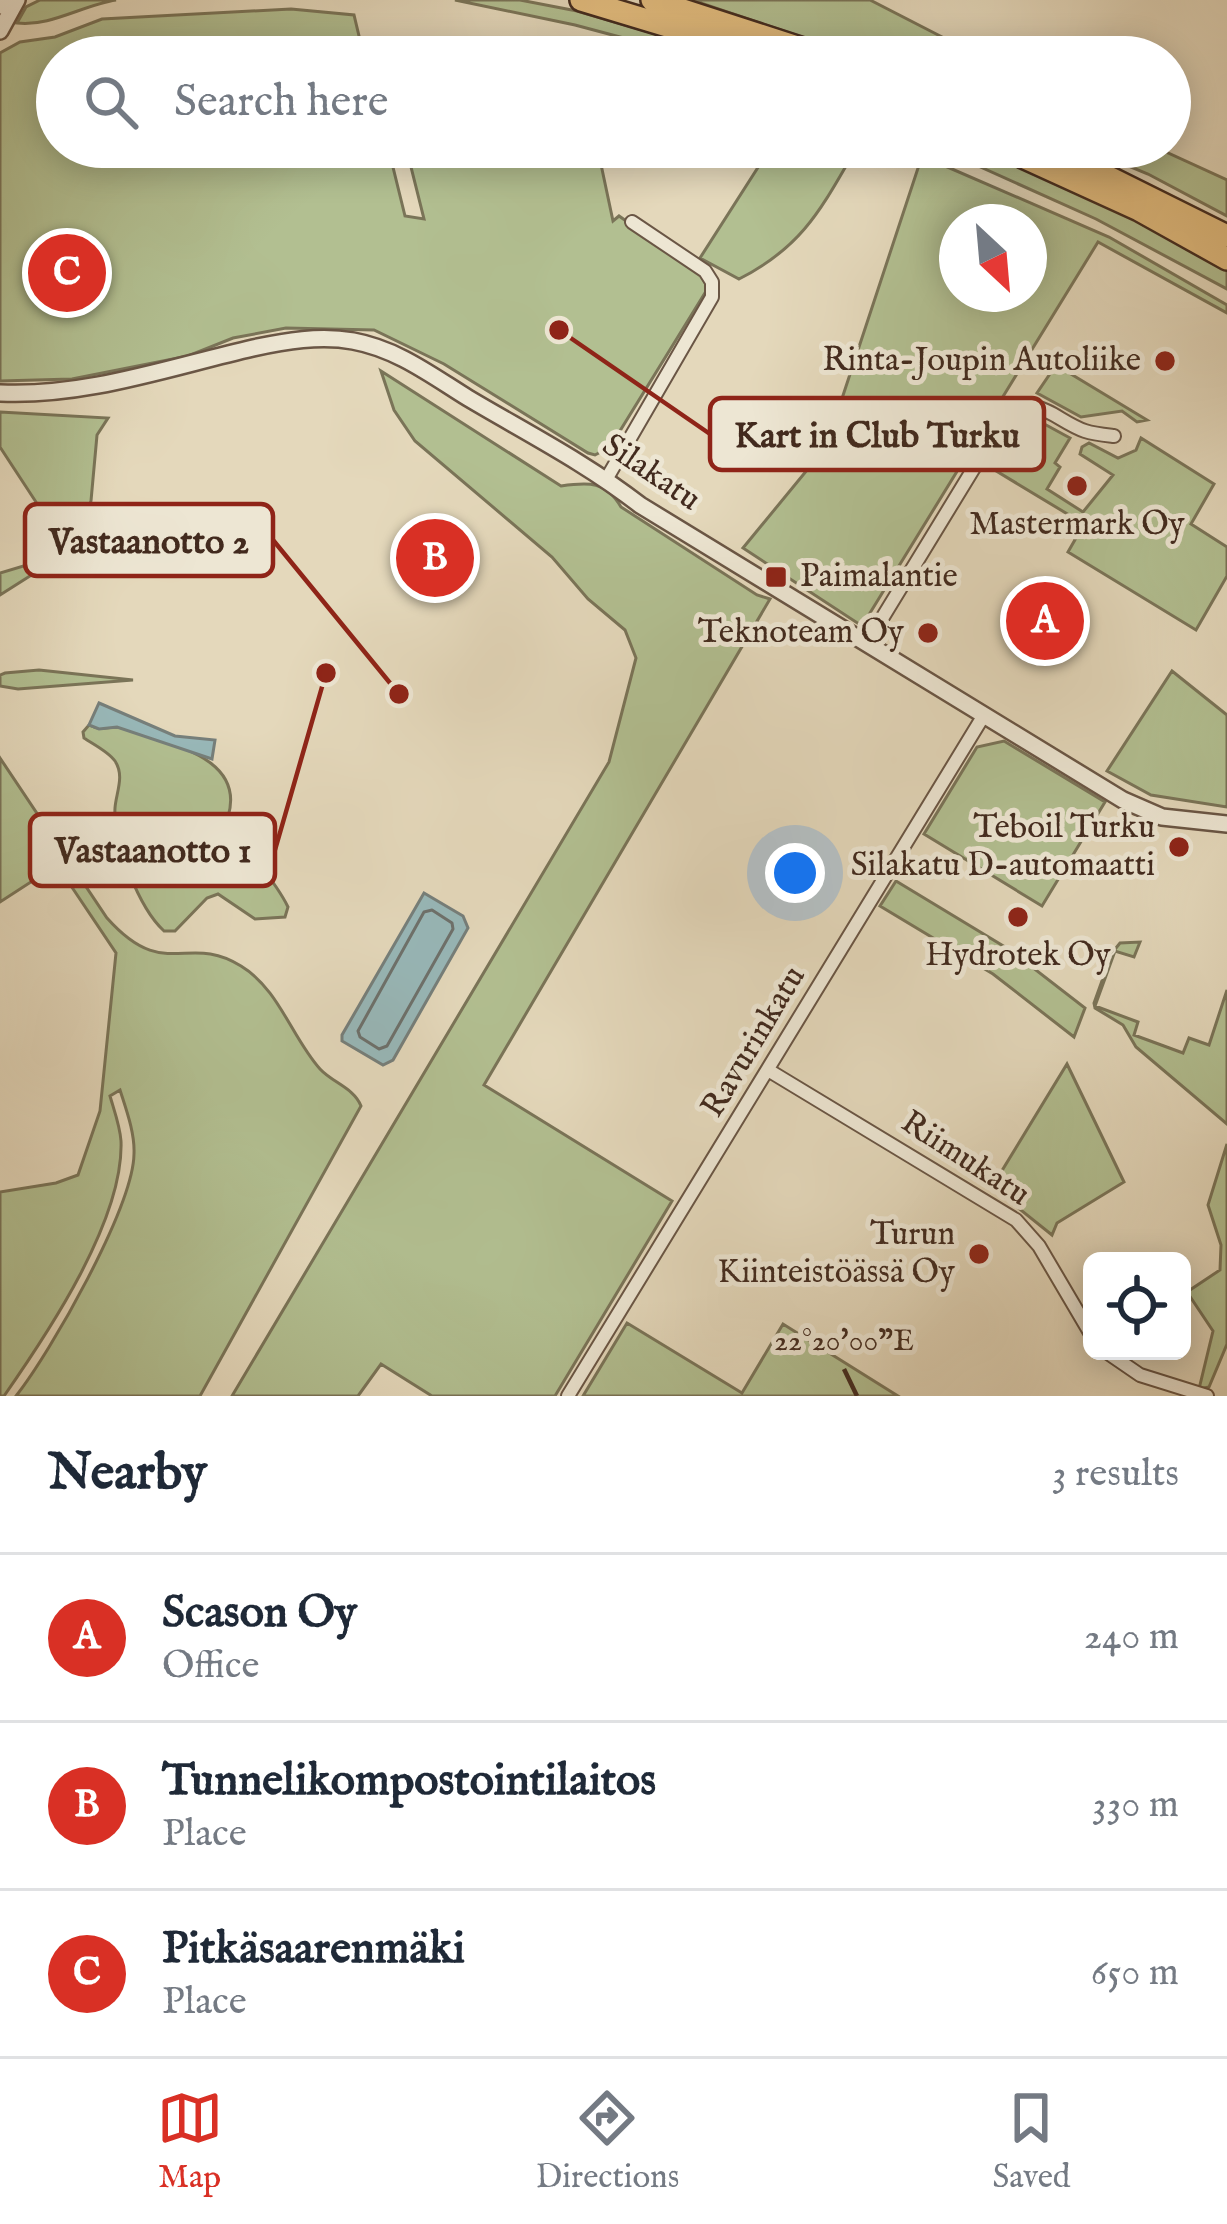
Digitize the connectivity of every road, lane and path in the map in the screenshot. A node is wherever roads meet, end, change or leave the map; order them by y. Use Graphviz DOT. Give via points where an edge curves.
graph roads {
  1 [pos="17,0"];
  2 [pos="581,0"];
  3 [pos="652,0"];
  4 [pos="0,31"];
  5 [pos="700,36"];
  6 [pos="764,36"];
  7 [pos="1047,168"];
  8 [pos="1090,168"];
  9 [pos="632,222"];
  10 [pos="1227,236"];
  11 [pos="1227,259"];
  12 [pos="0,393"];
  13 [pos="1114,436"];
  14 [pos="607,478"];
  15 [pos="867,643"];
  16 [pos="984,715"];
  17 [pos="1227,824"];
  18 [pos="768,1070"];
  19 [pos="1083,1321"];
  20 [pos="1118,1360"];
  21 [pos="568,1396"];
  22 [pos="1207,1396"];
  1 -- 4 [label="street"];
  2 -- 5 [label="highway"];
  3 -- 6 [label="highway"];
  7 -- 11 [label="highway"];
  8 -- 10 [label="highway"];
  9 -- 14 [label="street" via="705,271 712,297"];
  12 -- 14 [label="street, Silakatu" via="69,391 258,347 342,339 397,355"];
  13 -- 15 [label="street" via="1029,405 1005,417"];
  14 -- 15 [label="street, Silakatu"];
  15 -- 16 [label="street, Silakatu"];
  16 -- 17 [label="street, Silakatu" via="1123,800 1162,817"];
  16 -- 18 [label="street, Ravurinkatu"];
  18 -- 19 [label="street, Riimukatu" via="1016,1220"];
  18 -- 21 [label="street, Ravurinkatu"];
  20 -- 22 [label="street"];
}
